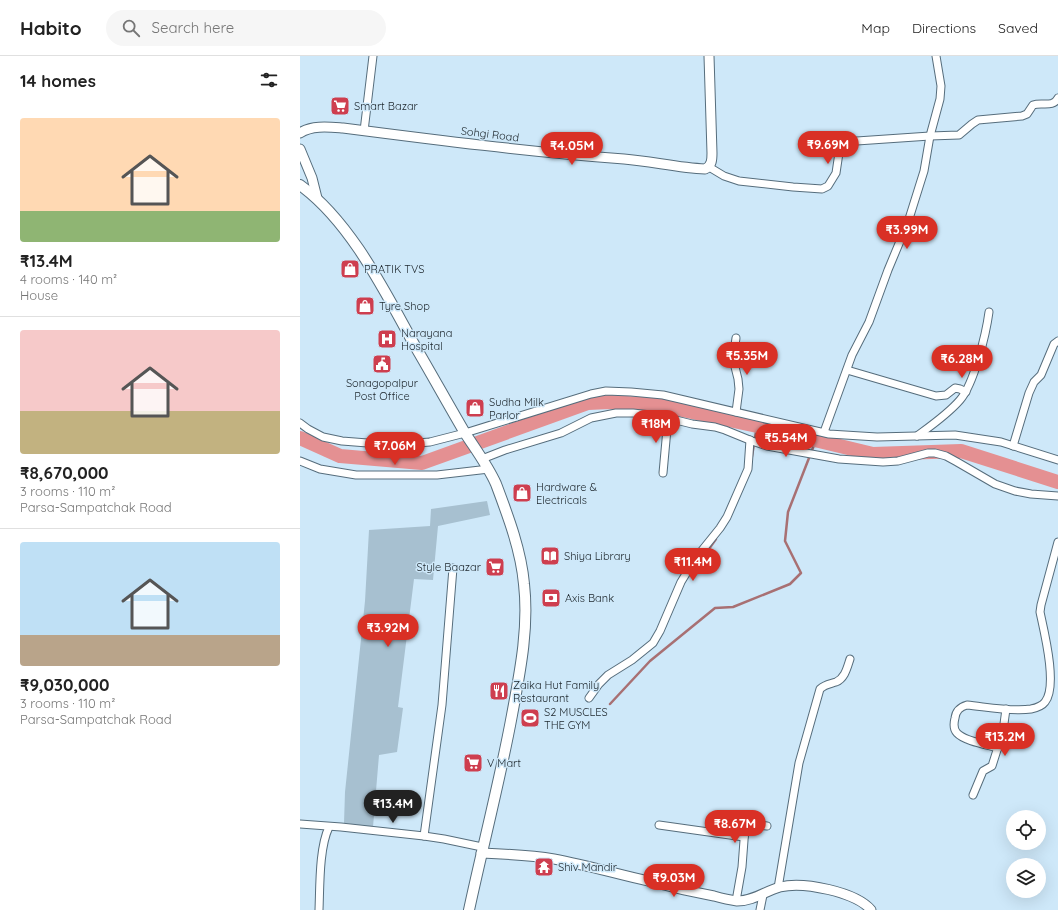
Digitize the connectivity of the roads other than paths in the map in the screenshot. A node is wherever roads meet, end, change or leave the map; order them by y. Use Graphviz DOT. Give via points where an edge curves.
graph roads {
  1 [pos="374,56"];
  2 [pos="709,56"];
  3 [pos="936,56"];
  4 [pos="1058,98"];
  5 [pos="364,131"];
  6 [pos="300,133"];
  7 [pos="930,136"];
  8 [pos="300,149"];
  9 [pos="709,167"];
  10 [pos="300,185"];
  11 [pos="317,198"];
  12 [pos="988,312"];
  13 [pos="736,338"];
  14 [pos="1058,341"];
  15 [pos="847,370"];
  16 [pos="966,392"];
  17 [pos="736,412"];
  18 [pos="668,418"];
  19 [pos="300,422"];
  20 [pos="824,432"];
  21 [pos="917,436"];
  22 [pos="468,437"];
  23 [pos="751,441"];
  24 [pos="1013,446"];
  25 [pos="481,457"];
  26 [pos="1058,460"];
  27 [pos="300,461"];
  28 [pos="489,469"];
  29 [pos="663,473"];
  30 [pos="1058,496"];
  31 [pos="1058,542"];
  32 [pos="453,568"];
  33 [pos="850,660"];
  34 [pos="589,698"];
  35 [pos="1006,709"];
  36 [pos="998,748"];
  37 [pos="973,795"];
  38 [pos="300,824"];
  39 [pos="659,825"];
  40 [pos="767,826"];
  41 [pos="329,827"];
  42 [pos="424,836"];
  43 [pos="744,837"];
  44 [pos="482,850"];
  45 [pos="778,888"];
  46 [pos="763,895"];
  47 [pos="736,901"];
  48 [pos="319,910"];
  49 [pos="469,910"];
  50 [pos="760,910"];
  51 [pos="871,910"];
  1 -- 5 [label="street"];
  2 -- 9 [label="street" via="712,153"];
  3 -- 7 [label="street" via="941,86"];
  4 -- 7 [label="street" via="1053,104 1033,105 1027,114 1022,116 978,120 959,135"];
  5 -- 6 [label="street, Sohgi Road" via="320,127"];
  5 -- 9 [label="street, Sohgi Road" via="596,158 703,169"];
  7 -- 9 [label="street" via="842,142 836,173 828,186 822,189 739,181"];
  7 -- 15 [label="street" via="924,171 908,222 869,322"];
  8 -- 11 [label="street"];
  10 -- 11 [label="main road"];
  11 -- 22 [label="main road" via="353,241 381,285"];
  12 -- 16 [label="street" via="974,372"];
  13 -- 17 [label="street" via="733,359 739,389"];
  14 -- 24 [label="street" via="1054,344 1041,375 1029,393"];
  15 -- 16 [label="street" via="936,396 946,395 955,388"];
  15 -- 20 [label="street"];
  16 -- 21 [label="street" via="953,407"];
  17 -- 20 [label="street"];
  17 -- 22 [label="street" via="663,395 606,391 570,399"];
  18 -- 23 [label="street" via="725,430"];
  18 -- 25 [label="street" via="633,413 600,415 561,433"];
  18 -- 29 [label="street"];
  19 -- 22 [label="street" via="323,437 342,441 393,445"];
  20 -- 21 [label="street" via="877,437"];
  21 -- 24 [label="street" via="955,435"];
  22 -- 25 [label="main road"];
  23 -- 30 [label="street" via="824,457 883,462 928,453 941,454 995,484 1030,494"];
  23 -- 34 [label="street" via="748,469 730,510 681,582 653,643 608,675"];
  24 -- 26 [label="street"];
  25 -- 28 [label="main road"];
  27 -- 28 [label="street" via="320,469 356,475 437,475"];
  28 -- 44 [label="main road" via="519,554 524,585 525,621 518,687"];
  31 -- 35 [label="street" via="1040,612 1050,666 1048,697 1046,702 1036,708"];
  32 -- 42 [label="street" via="442,705"];
  33 -- 45 [label="street" via="840,679 820,689 799,763"];
  35 -- 36 [label="street"];
  35 -- 36 [label="street" via="967,705 958,710 954,719 956,733"];
  36 -- 37 [label="street" via="992,766 984,771"];
  38 -- 41 [label="street"];
  39 -- 43 [label="street"];
  40 -- 43 [label="street" via="749,824"];
  41 -- 42 [label="street"];
  41 -- 48 [label="street" via="324,845"];
  42 -- 44 [label="street"];
  43 -- 47 [label="street"];
  44 -- 47 [label="street" via="554,859"];
  44 -- 49 [label="main road"];
  45 -- 46 [label="street"];
  45 -- 51 [label="street" via="791,885 825,889 852,896 865,903"];
  46 -- 47 [label="street"];
  46 -- 50 [label="street"];
}
